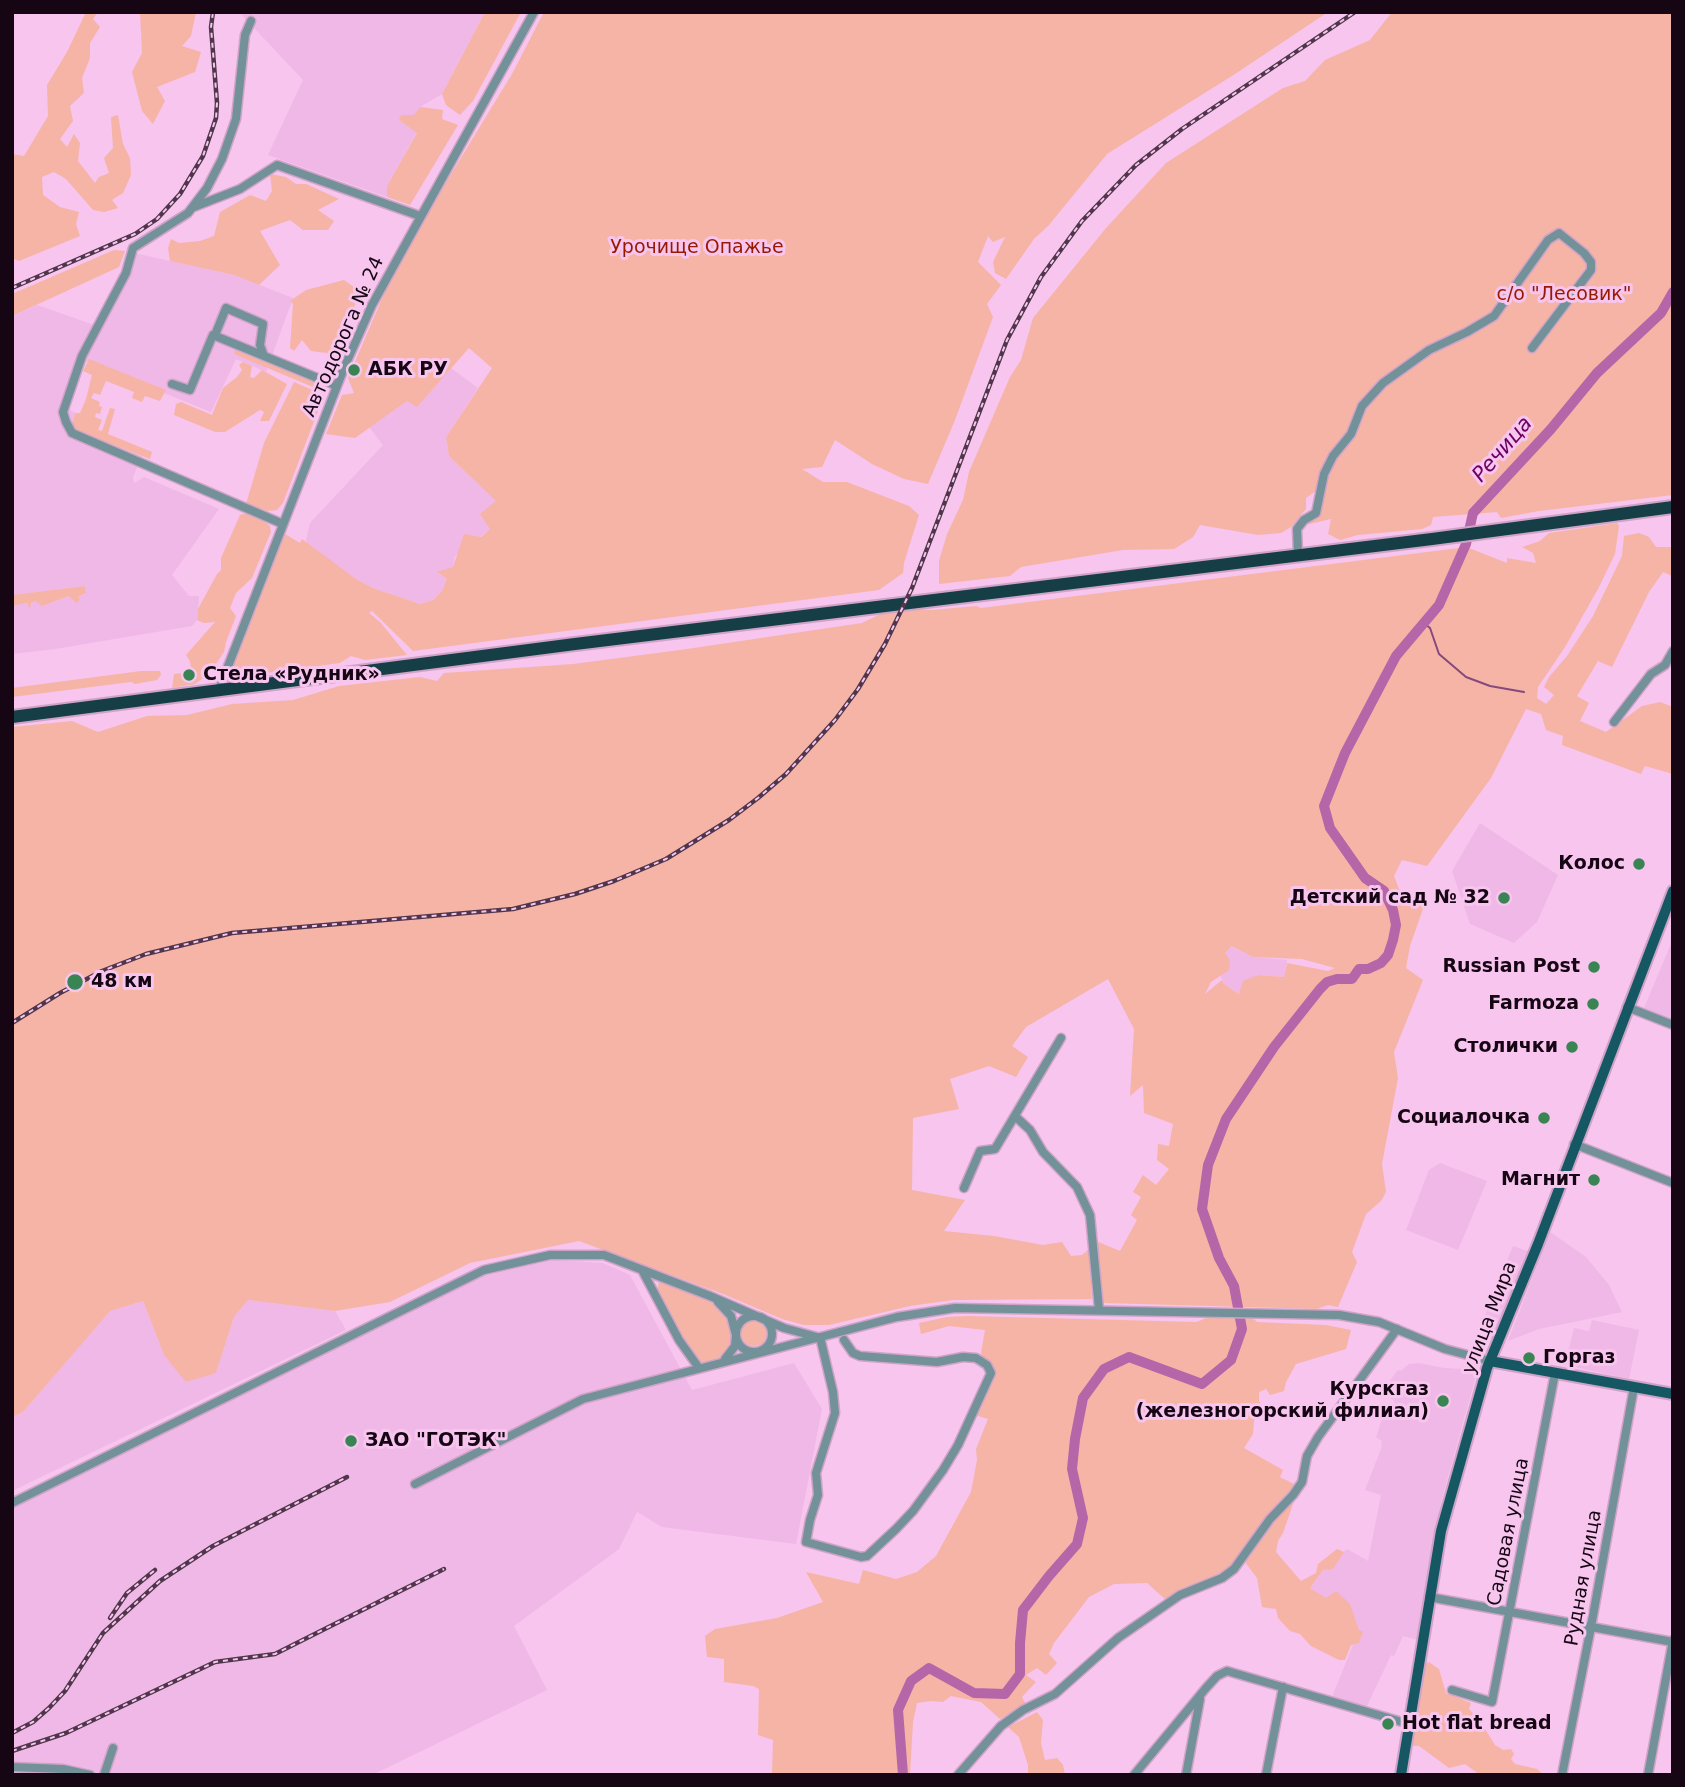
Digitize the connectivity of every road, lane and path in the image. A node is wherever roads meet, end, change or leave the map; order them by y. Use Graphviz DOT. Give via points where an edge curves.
graph roads {
  1 [pos="534,12"];
  2 [pos="251,21"];
  3 [pos="194,207"];
  4 [pos="420,216"];
  5 [pos="215,335"];
  6 [pos="1532,348"];
  7 [pos="264,356"];
  8 [pos="172,384"];
  9 [pos="337,386"];
  10 [pos="1673,507"];
  11 [pos="283,524"];
  12 [pos="1298,554"];
  13 [pos="1673,650"];
  14 [pos="218,692"];
  15 [pos="12,717"];
  16 [pos="1614,722"];
  17 [pos="1673,891"];
  18 [pos="1627,1007"];
  19 [pos="1673,1025"];
  20 [pos="1061,1038"];
  21 [pos="1016,1117"];
  22 [pos="1574,1144"];
  23 [pos="1673,1183"];
  24 [pos="964,1188"];
  25 [pos="642,1270"];
  26 [pos="710,1296"];
  27 [pos="1099,1309"];
  28 [pos="762,1318"];
  29 [pos="1397,1329"];
  30 [pos="736,1335"];
  31 [pos="820,1337"];
  32 [pos="844,1339"];
  33 [pos="758,1352"];
  34 [pos="1490,1361"];
  35 [pos="722,1362"];
  36 [pos="699,1368"];
  37 [pos="1555,1373"];
  38 [pos="1634,1387"];
  39 [pos="1673,1394"];
  40 [pos="415,1484"];
  41 [pos="12,1503"];
  42 [pos="1429,1597"];
  43 [pos="1510,1612"];
  44 [pos="1591,1627"];
  45 [pos="1673,1641"];
  46 [pos="1283,1686"];
  47 [pos="1452,1690"];
  48 [pos="1200,1697"];
  49 [pos="1409,1724"];
  50 [pos="113,1748"];
  51 [pos="12,1767"];
  52 [pos="90,1775"];
  53 [pos="104,1775"];
  54 [pos="958,1775"];
  55 [pos="1134,1775"];
  56 [pos="1186,1775"];
  57 [pos="1266,1775"];
  58 [pos="1401,1775"];
  59 [pos="1562,1775"];
  60 [pos="1647,1775"];
  1 -- 4 [label="street, Автодорога № 24"];
  2 -- 3 [label="street" via="245,34 232,137"];
  3 -- 4 [label="street" via="240,189 276,165"];
  3 -- 11 [label="street" via="132,248 126,273 82,356 63,412 65,422 72,433"];
  4 -- 9 [label="street, Автодорога № 24" via="372,305"];
  5 -- 7 [label="street"];
  5 -- 7 [label="street" via="226,308 263,324 260,345"];
  5 -- 8 [label="street" via="190,390"];
  6 -- 12 [label="street" via="1591,270 1584,253 1559,233 1548,240 1494,316 1429,350 1382,383 1362,405 1351,434 1324,474 1316,513 1297,529"];
  7 -- 9 [label="street"];
  9 -- 11 [label="street, Автодорога № 24"];
  10 -- 12 [label="highway"];
  11 -- 14 [label="street, Автодорога № 24"];
  12 -- 14 [label="highway"];
  13 -- 16 [label="street"];
  14 -- 15 [label="highway"];
  17 -- 18 [label="main road, улица Мира"];
  18 -- 19 [label="street"];
  18 -- 22 [label="main road, улица Мира"];
  20 -- 21 [label="street"];
  21 -- 24 [label="street" via="995,1149 980,1151"];
  21 -- 27 [label="street" via="1077,1186 1090,1215"];
  22 -- 23 [label="street"];
  22 -- 34 [label="main road, улица Мира"];
  25 -- 26 [label="street"];
  25 -- 36 [label="street" via="678,1340"];
  25 -- 41 [label="street" via="604,1255 550,1255 484,1270"];
  26 -- 28 [label="street"];
  26 -- 30 [label="street" via="729,1313"];
  27 -- 29 [label="street" via="1339,1315"];
  27 -- 31 [label="street" via="955,1308"];
  28 -- 30 [label="street" via="745,1319"];
  28 -- 31 [label="street"];
  28 -- 33 [label="street" via="772,1337"];
  29 -- 34 [label="street"];
  29 -- 54 [label="street" via="1318,1437 1307,1456 1302,1482 1234,1569 1180,1595 1118,1637 1055,1694 1001,1726"];
  30 -- 33 [label="street" via="743,1348"];
  30 -- 35 [label="street" via="733,1349"];
  31 -- 32 [label="street" via="835,1413 816,1473 818,1495 806,1542 861,1557 913,1511 943,1470 991,1373 976,1358 937,1362 860,1356"];
  31 -- 33 [label="street"];
  33 -- 35 [label="street"];
  34 -- 37 [label="main road"];
  34 -- 42 [label="main road, улица Мира" via="1447,1506"];
  35 -- 36 [label="street"];
  36 -- 40 [label="street" via="583,1399"];
  37 -- 38 [label="main road"];
  37 -- 43 [label="street, Садовая улица"];
  38 -- 39 [label="main road"];
  38 -- 44 [label="street, Рудная улица"];
  42 -- 43 [label="street"];
  42 -- 49 [label="main road, улица Мира"];
  43 -- 44 [label="street"];
  43 -- 47 [label="street, Садовая улица" via="1492,1702"];
  44 -- 45 [label="street"];
  44 -- 59 [label="street, Рудная улица"];
  45 -- 60 [label="street"];
  46 -- 48 [label="street" via="1227,1671"];
  46 -- 49 [label="street"];
  46 -- 57 [label="street"];
  48 -- 55 [label="street"];
  48 -- 56 [label="street"];
  49 -- 58 [label="main road, улица Мира"];
  50 -- 53 [label="street"];
  51 -- 52 [label="street"];
}
